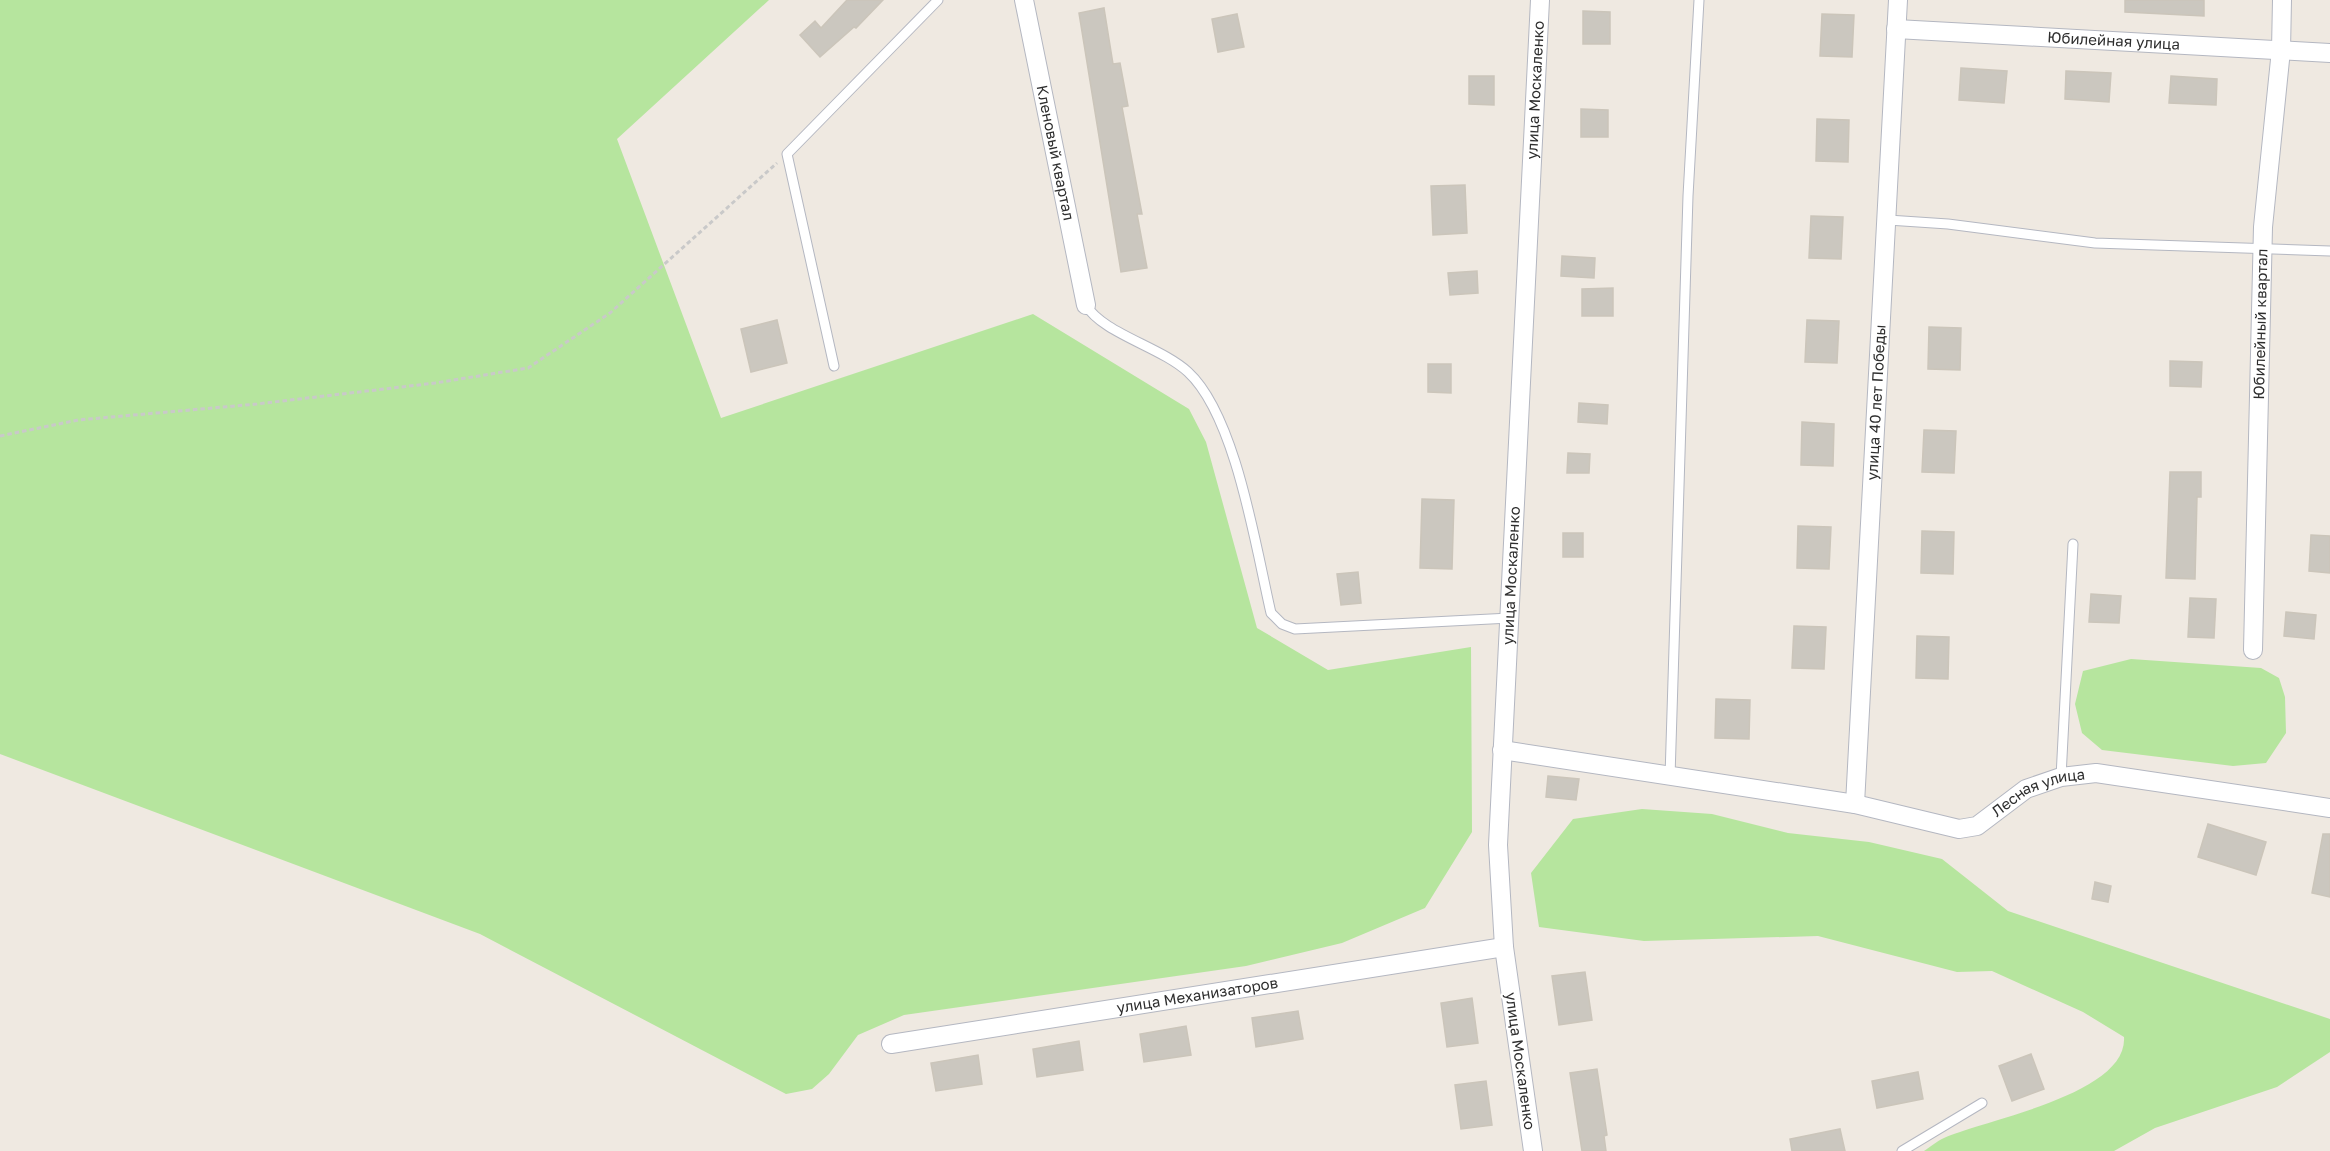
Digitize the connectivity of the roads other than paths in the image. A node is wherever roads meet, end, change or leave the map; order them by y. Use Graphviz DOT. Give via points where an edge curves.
graph roads {
  1 [pos="938,0"];
  2 [pos="1024,0"];
  3 [pos="1540,0"];
  4 [pos="1699,0"];
  5 [pos="1898,0"];
  6 [pos="2282,0"];
  7 [pos="1896,29"];
  8 [pos="2281,50"];
  9 [pos="2330,53"];
  10 [pos="1888,220"];
  11 [pos="2263,247"];
  12 [pos="2330,251"];
  13 [pos="1086,304"];
  14 [pos="834,366"];
  15 [pos="2073,544"];
  16 [pos="1510,618"];
  17 [pos="2253,650"];
  18 [pos="1502,750"];
  19 [pos="1670,777"];
  20 [pos="2061,777"];
  21 [pos="1855,804"];
  22 [pos="2330,808"];
  23 [pos="1504,947"];
  24 [pos="891,1044"];
  25 [pos="1982,1103"];
  26 [pos="1533,1151"];
  27 [pos="1902,1151"];
  1 -- 14 [label="lane" via="787,154"];
  2 -- 13 [label="street, Кленовый квартал"];
  3 -- 16 [label="street, улица Москаленко"];
  4 -- 19 [label="lane" via="1688,196"];
  5 -- 7 [label="street, улица 40 лет Победы"];
  6 -- 8 [label="street, Юбилейный квартал"];
  7 -- 8 [label="street, Юбилейная улица"];
  7 -- 10 [label="street, улица 40 лет Победы"];
  8 -- 9 [label="street, Юбилейная улица"];
  8 -- 11 [label="street, Юбилейный квартал"];
  10 -- 11 [label="lane" via="2095,243"];
  10 -- 21 [label="street, улица 40 лет Победы"];
  11 -- 12 [label="lane"];
  11 -- 17 [label="street, Юбилейный квартал"];
  13 -- 16 [label="lane" via="1104,324 1151,346 1189,372 1217,413 1237,468 1271,613 1282,624 1296,629"];
  15 -- 20 [label="lane"];
  16 -- 18 [label="street, улица Москаленко"];
  18 -- 19 [label="street, Лесная улица"];
  18 -- 23 [label="street, улица Москаленко" via="1498,845"];
  19 -- 21 [label="street, Лесная улица"];
  20 -- 21 [label="street, Лесная улица" via="2026,789 1977,826 1959,829"];
  20 -- 22 [label="street, Лесная улица" via="2096,773"];
  23 -- 24 [label="street, улица Механизаторов"];
  23 -- 26 [label="street, улица Москаленко"];
  25 -- 27 [label="lane"];
}
